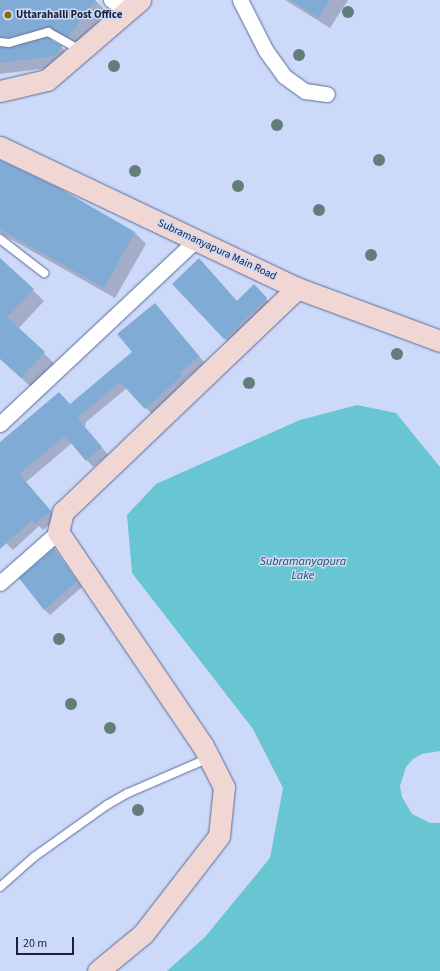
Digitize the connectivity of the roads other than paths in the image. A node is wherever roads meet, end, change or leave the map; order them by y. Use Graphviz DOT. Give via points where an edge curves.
graph roads {
  1 [pos="111,0"];
  2 [pos="240,0"];
  3 [pos="134,5"];
  4 [pos="0,42"];
  5 [pos="82,51"];
  6 [pos="0,91"];
  7 [pos="327,94"];
  8 [pos="0,147"];
  9 [pos="0,239"];
  10 [pos="196,240"];
  11 [pos="44,273"];
  12 [pos="297,288"];
  13 [pos="440,341"];
  14 [pos="0,424"];
  15 [pos="58,532"];
  16 [pos="0,583"];
  17 [pos="210,758"];
  18 [pos="0,887"];
  19 [pos="98,971"];
  1 -- 3 [label="street"];
  2 -- 7 [label="street" via="266,51 284,76 305,91"];
  3 -- 5 [label="street"];
  4 -- 5 [label="lane" via="48,32"];
  5 -- 6 [label="street" via="47,80"];
  8 -- 10 [label="street, Subramanyapura Main Road"];
  9 -- 11 [label="lane"];
  10 -- 12 [label="street, Subramanyapura Main Road"];
  10 -- 14 [label="street"];
  12 -- 13 [label="street, Subramanyapura Main Road"];
  12 -- 15 [label="street" via="63,512"];
  15 -- 16 [label="street"];
  15 -- 17 [label="street"];
  17 -- 18 [label="lane" via="107,804 34,857"];
  17 -- 19 [label="street" via="224,787 219,836 143,934"];
}
